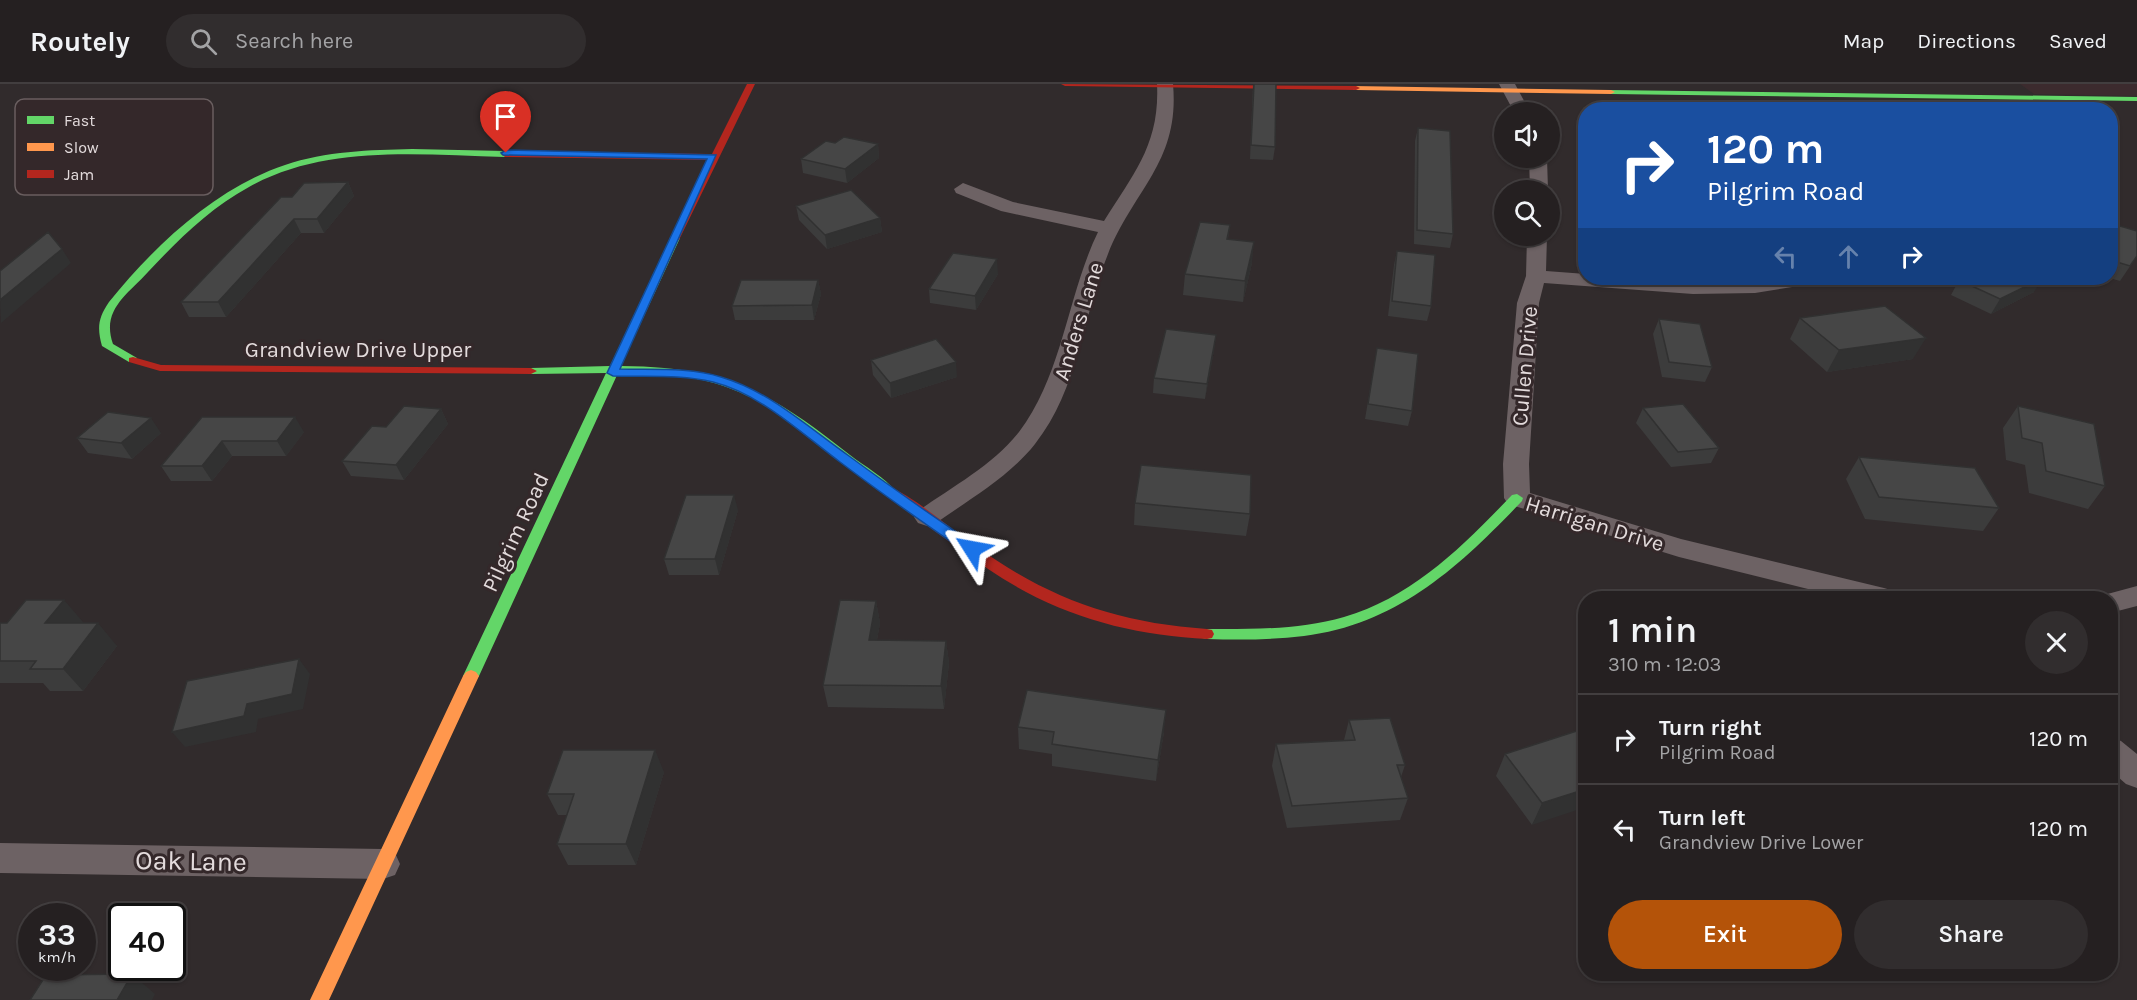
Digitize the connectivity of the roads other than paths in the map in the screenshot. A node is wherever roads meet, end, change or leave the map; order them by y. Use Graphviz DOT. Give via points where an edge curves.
graph roads {
  1 [pos="751,84"];
  2 [pos="1065,84"];
  3 [pos="1165,85"];
  4 [pos="1509,88"];
  5 [pos="2137,99"];
  6 [pos="1517,102"];
  7 [pos="713,157"];
  8 [pos="963,189"];
  9 [pos="1110,228"];
  10 [pos="1537,246"];
  11 [pos="1536,276"];
  12 [pos="1578,279"];
  13 [pos="1654,285"];
  14 [pos="1767,285"];
  15 [pos="613,373"];
  16 [pos="1517,498"];
  17 [pos="927,517"];
  18 [pos="1855,591"];
  19 [pos="2137,596"];
  20 [pos="2118,601"];
  21 [pos="2118,757"];
  22 [pos="2137,774"];
  23 [pos="0,858"];
  24 [pos="382,864"];
  25 [pos="319,1000"];
  1 -- 7 [label="street, Pilgrim Road"];
  2 -- 3 [label="street"];
  3 -- 4 [label="street"];
  3 -- 9 [label="street, Anders Lane" via="1167,118 1158,148"];
  4 -- 5 [label="street"];
  4 -- 6 [label="street"];
  7 -- 15 [label="street, Pilgrim Road"];
  7 -- 15 [label="street, Grandview Drive Upper" via="399,153 341,156 293,166 261,177 218,202 152,262 110,309 103,328 108,346 128,359 160,368"];
  8 -- 9 [label="street" via="1008,207"];
  9 -- 17 [label="street, Anders Lane" via="1074,327 1064,372 1040,419 1003,461"];
  10 -- 11 [label="street, Cullen Drive"];
  11 -- 12 [label="street"];
  11 -- 16 [label="street, Cullen Drive" via="1528,303"];
  13 -- 14 [label="street"];
  15 -- 17 [label="street, Grandview Drive Upper" via="687,374 741,388"];
  15 -- 24 [label="street, Pilgrim Road"];
  16 -- 17 [label="street, Harrigan Drive" via="1469,551 1407,598 1372,616 1335,627 1262,634 1195,634 1139,628 1096,615 1029,587"];
  16 -- 18 [label="street, Harrigan Drive" via="1678,548"];
  19 -- 20 [label="street"];
  21 -- 22 [label="street"];
  23 -- 24 [label="street, Oak Lane"];
  24 -- 25 [label="street, Pilgrim Road"];
}
